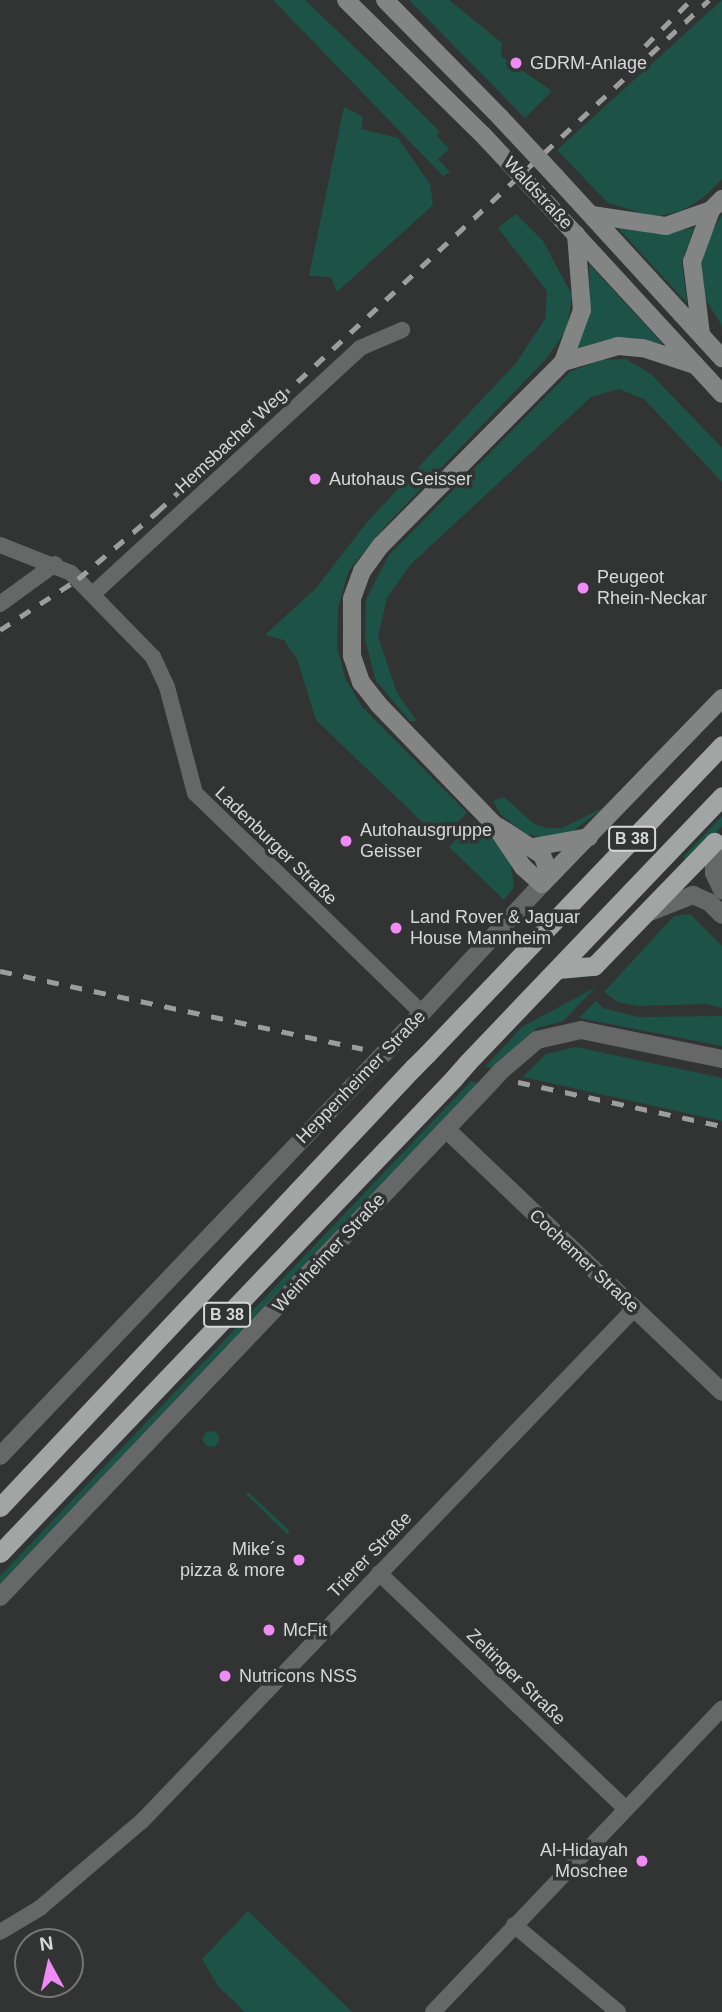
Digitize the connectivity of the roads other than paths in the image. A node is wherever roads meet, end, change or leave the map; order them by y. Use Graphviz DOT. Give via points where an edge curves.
graph roads {
  1 [pos="346,0"];
  2 [pos="385,0"];
  3 [pos="716,205"];
  4 [pos="592,215"];
  5 [pos="576,234"];
  6 [pos="402,330"];
  7 [pos="701,334"];
  8 [pos="722,358"];
  9 [pos="563,362"];
  10 [pos="695,365"];
  11 [pos="722,394"];
  12 [pos="0,545"];
  13 [pos="55,564"];
  14 [pos="94,593"];
  15 [pos="0,604"];
  16 [pos="722,698"];
  17 [pos="722,745"];
  18 [pos="722,796"];
  19 [pos="484,813"];
  20 [pos="589,836"];
  21 [pos="718,839"];
  22 [pos="533,847"];
  23 [pos="546,880"];
  24 [pos="722,890"];
  25 [pos="642,915"];
  26 [pos="722,915"];
  27 [pos="567,965"];
  28 [pos="422,1013"];
  29 [pos="718,1057"];
  30 [pos="446,1129"];
  31 [pos="635,1308"];
  32 [pos="722,1392"];
  33 [pos="0,1456"];
  34 [pos="0,1507"];
  35 [pos="0,1553"];
  36 [pos="379,1573"];
  37 [pos="0,1597"];
  38 [pos="722,1708"];
  39 [pos="625,1808"];
  40 [pos="514,1926"];
  41 [pos="0,1932"];
  42 [pos="433,2012"];
  43 [pos="618,2012"];
  1 -- 5 [label="main road, Waldstraße, bridge"];
  2 -- 4 [label="main road, Waldstraße, bridge"];
  3 -- 4 [label="main road" via="666,226"];
  3 -- 7 [label="main road" via="692,262"];
  4 -- 7 [label="main road, Waldstraße"];
  5 -- 9 [label="main road" via="582,310"];
  5 -- 10 [label="main road, Waldstraße"];
  6 -- 14 [label="street, Hemsbacher Weg" via="360,348"];
  7 -- 8 [label="main road, Waldstraße"];
  9 -- 10 [label="main road" via="618,346 643,348"];
  9 -- 19 [label="main road" via="381,545 362,571 352,599 352,656 361,682"];
  10 -- 11 [label="main road, Waldstraße"];
  12 -- 13 [label="street, Ladenburger Straße"];
  13 -- 14 [label="street, Ladenburger Straße"];
  13 -- 15 [label="street"];
  14 -- 28 [label="street, Ladenburger Straße" via="161,668 195,793"];
  16 -- 20 [label="main road, Heppenheimer Straße"];
  17 -- 34 [label="highway, B 38"];
  18 -- 27 [label="highway, B 38"];
  19 -- 22 [label="main road"];
  19 -- 23 [label="main road" via="523,867"];
  20 -- 22 [label="main road"];
  20 -- 23 [label="main road, Heppenheimer Straße"];
  21 -- 24 [label="street" via="714,873"];
  21 -- 25 [label="highway"];
  22 -- 23 [label="main road"];
  23 -- 28 [label="street, Heppenheimer Straße"];
  25 -- 26 [label="street" via="693,895"];
  25 -- 27 [label="highway" via="594,966"];
  27 -- 35 [label="highway, B 38, bridge" via="467,1063"];
  28 -- 33 [label="street, Heppenheimer Straße, bridge"];
  29 -- 30 [label="street, Weinheimer Straße, bridge" via="581,1030 537,1040"];
  30 -- 31 [label="street, Cochemer Straße"];
  30 -- 37 [label="street, Weinheimer Straße"];
  31 -- 32 [label="street, Cochemer Straße"];
  31 -- 36 [label="street, Trierer Straße"];
  36 -- 39 [label="street, Zeltinger Straße"];
  36 -- 41 [label="street, Trierer Straße" via="114,1847 40,1908"];
  38 -- 39 [label="street"];
  39 -- 40 [label="street"];
  40 -- 42 [label="street"];
  40 -- 43 [label="street"];
}
